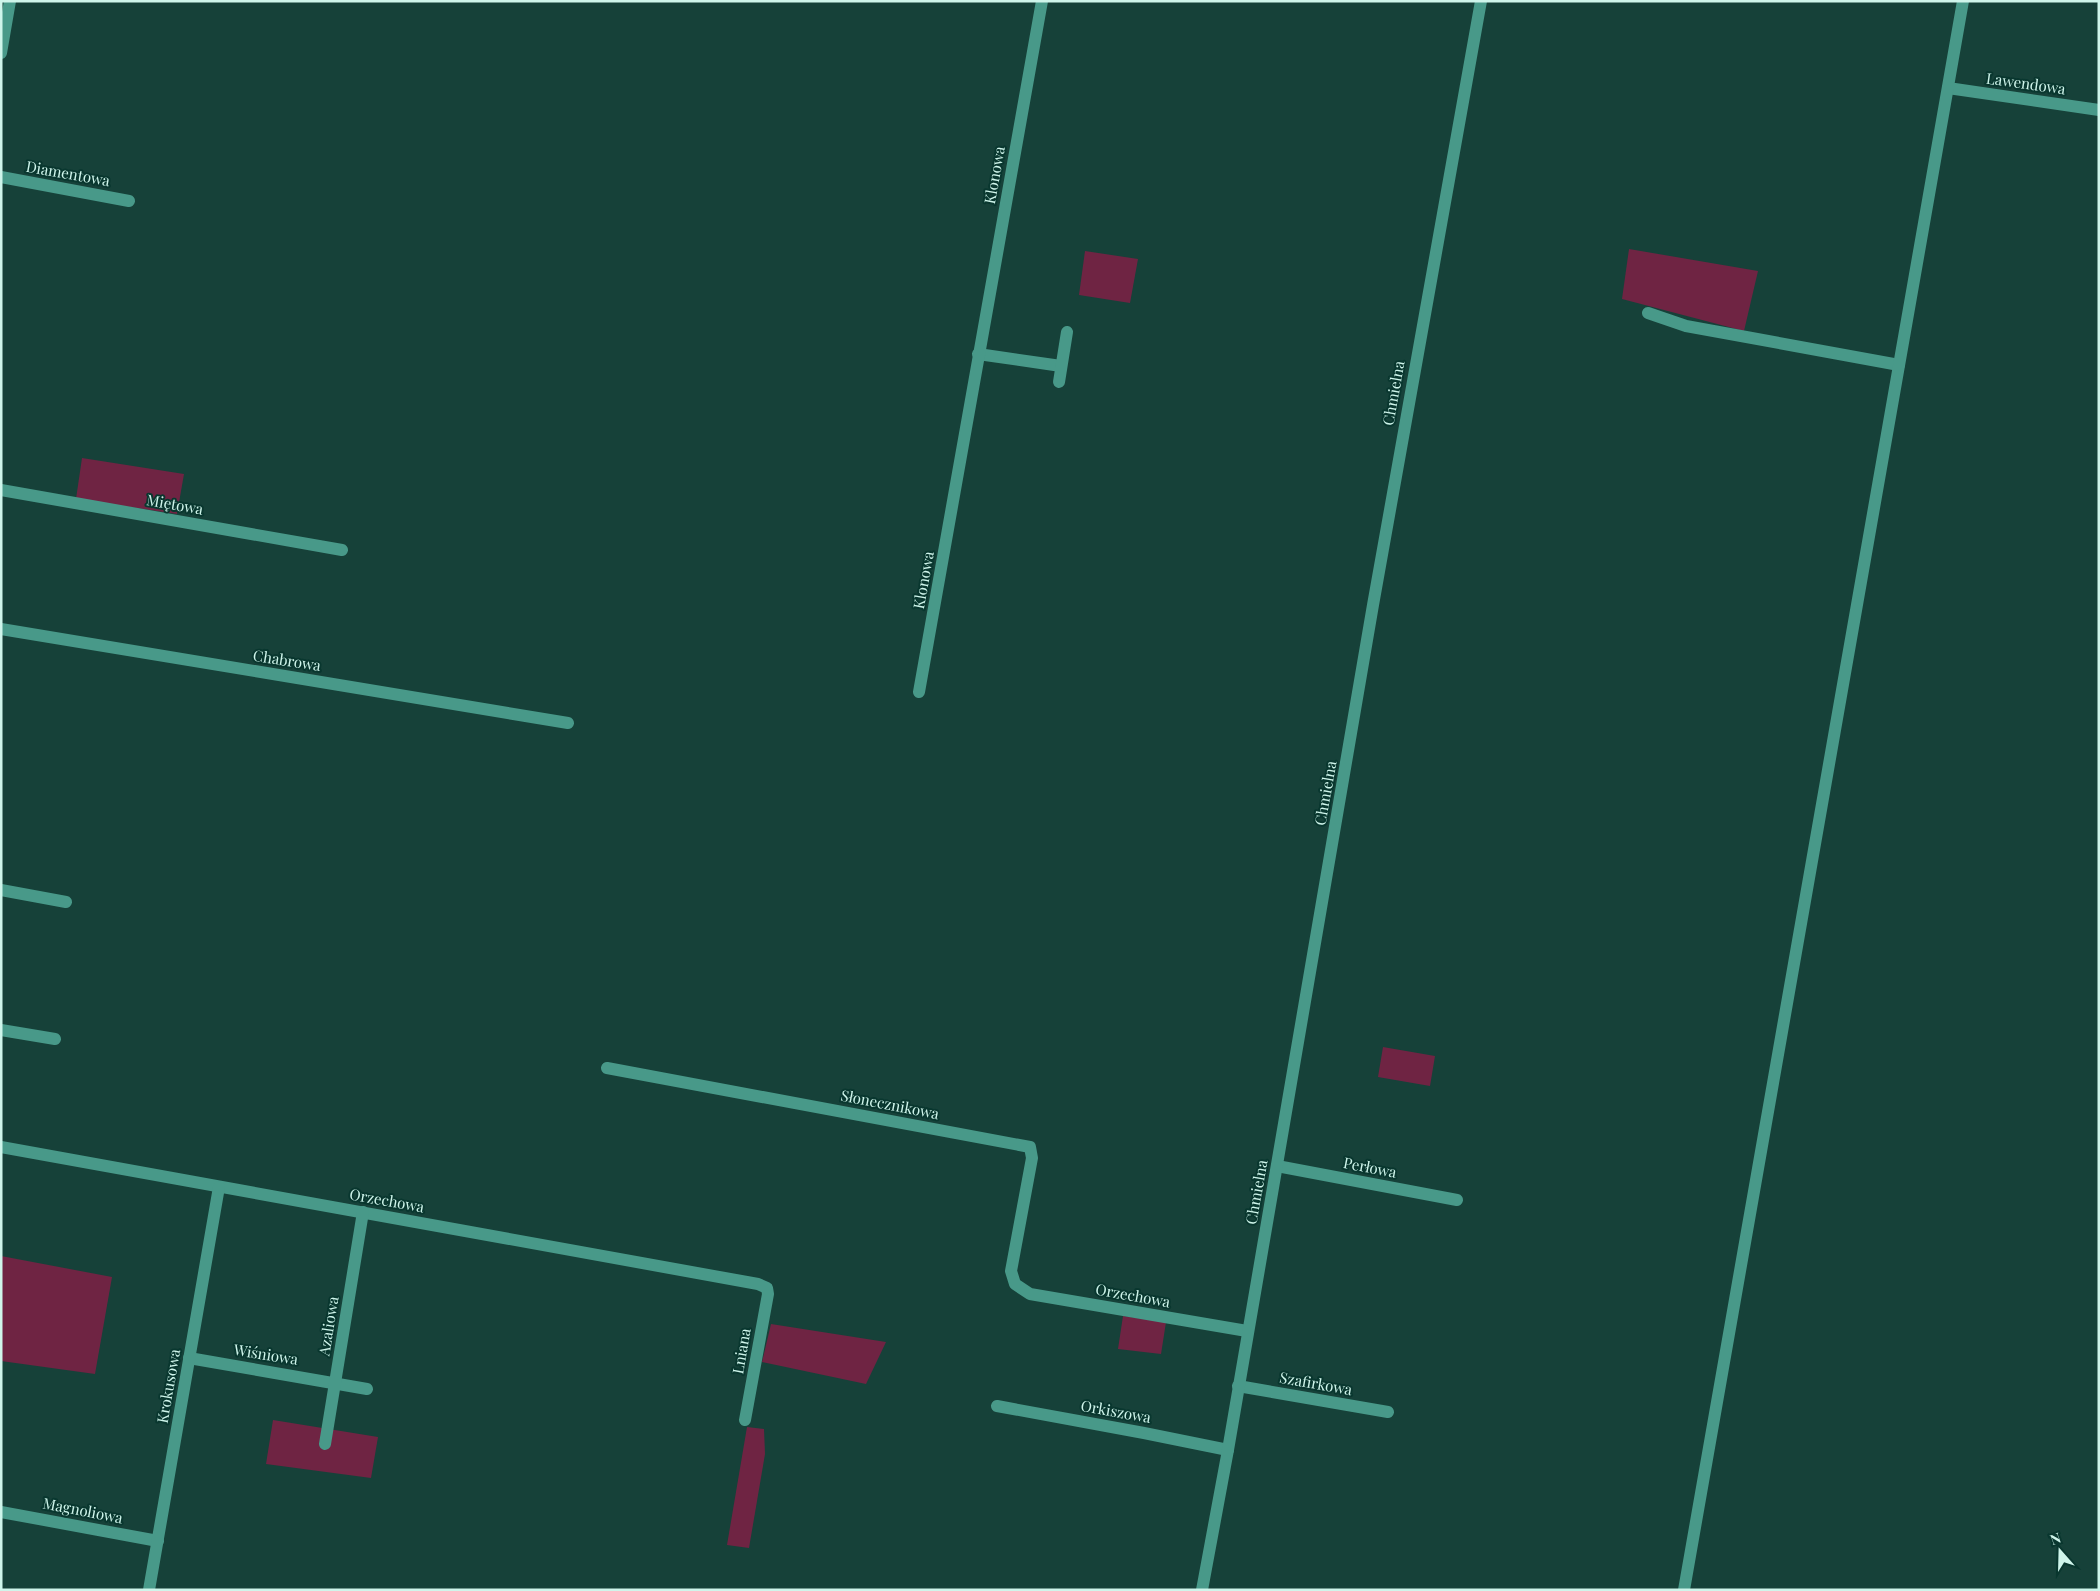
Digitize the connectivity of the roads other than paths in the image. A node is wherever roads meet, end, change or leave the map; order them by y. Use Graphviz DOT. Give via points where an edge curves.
graph roads {
  1 [pos="1042,1"];
  2 [pos="1481,1"];
  3 [pos="1963,1"];
  4 [pos="7,6"];
  5 [pos="1,53"];
  6 [pos="1948,88"];
  7 [pos="2099,110"];
  8 [pos="1,177"];
  9 [pos="129,201"];
  10 [pos="1648,313"];
  11 [pos="1067,332"];
  12 [pos="978,354"];
  13 [pos="1899,365"];
  14 [pos="1061,366"];
  15 [pos="1059,382"];
  16 [pos="1,490"];
  17 [pos="342,550"];
  18 [pos="1,629"];
  19 [pos="918,692"];
  20 [pos="568,723"];
  21 [pos="1,890"];
  22 [pos="66,902"];
  23 [pos="1,1030"];
  24 [pos="55,1039"];
  25 [pos="607,1068"];
  26 [pos="1,1148"];
  27 [pos="1277,1166"];
  28 [pos="219,1187"];
  29 [pos="1457,1200"];
  30 [pos="363,1212"];
  31 [pos="1015,1284"];
  32 [pos="766,1288"];
  33 [pos="1247,1331"];
  34 [pos="189,1358"];
  35 [pos="336,1382"];
  36 [pos="1238,1386"];
  37 [pos="367,1389"];
  38 [pos="997,1406"];
  39 [pos="1388,1412"];
  40 [pos="745,1420"];
  41 [pos="325,1444"];
  42 [pos="1228,1450"];
  43 [pos="2,1514"];
  44 [pos="158,1541"];
  45 [pos="149,1590"];
  46 [pos="1202,1590"];
  47 [pos="1684,1590"];
  1 -- 12 [label="street, Klonowa"];
  2 -- 27 [label="street, Chmielna"];
  3 -- 6 [label="street"];
  4 -- 5 [label="street"];
  6 -- 7 [label="street, Lawendowa"];
  6 -- 13 [label="street"];
  8 -- 9 [label="street, Diamentowa"];
  10 -- 13 [label="street" via="1686,326"];
  11 -- 14 [label="street"];
  12 -- 14 [label="street"];
  12 -- 19 [label="street, Klonowa"];
  13 -- 47 [label="street"];
  14 -- 15 [label="street"];
  16 -- 17 [label="street, Miętowa"];
  18 -- 20 [label="street, Chabrowa"];
  21 -- 22 [label="street"];
  23 -- 24 [label="street"];
  25 -- 31 [label="street, Słonecznikowa" via="1030,1147 1032,1158 1011,1271"];
  26 -- 28 [label="street, Orzechowa"];
  27 -- 29 [label="street, Perłowa"];
  27 -- 33 [label="street, Chmielna"];
  28 -- 30 [label="street, Orzechowa"];
  28 -- 34 [label="street, Krokusowa"];
  30 -- 32 [label="street, Orzechowa" via="748,1282"];
  30 -- 35 [label="street, Azaliowa"];
  31 -- 33 [label="street, Orzechowa" via="1030,1294"];
  32 -- 40 [label="street, Lniana" via="768,1294"];
  33 -- 36 [label="street, Chmielna"];
  34 -- 35 [label="street, Wiśniowa"];
  34 -- 44 [label="street, Krokusowa"];
  35 -- 37 [label="street, Wiśniowa"];
  35 -- 41 [label="street, Azaliowa"];
  36 -- 39 [label="street, Szafirkowa"];
  36 -- 42 [label="street, Chmielna"];
  38 -- 42 [label="street, Orkiszowa"];
  42 -- 46 [label="street, Chmielna"];
  43 -- 44 [label="street, Magnoliowa"];
  44 -- 45 [label="street, Krokusowa"];
}
